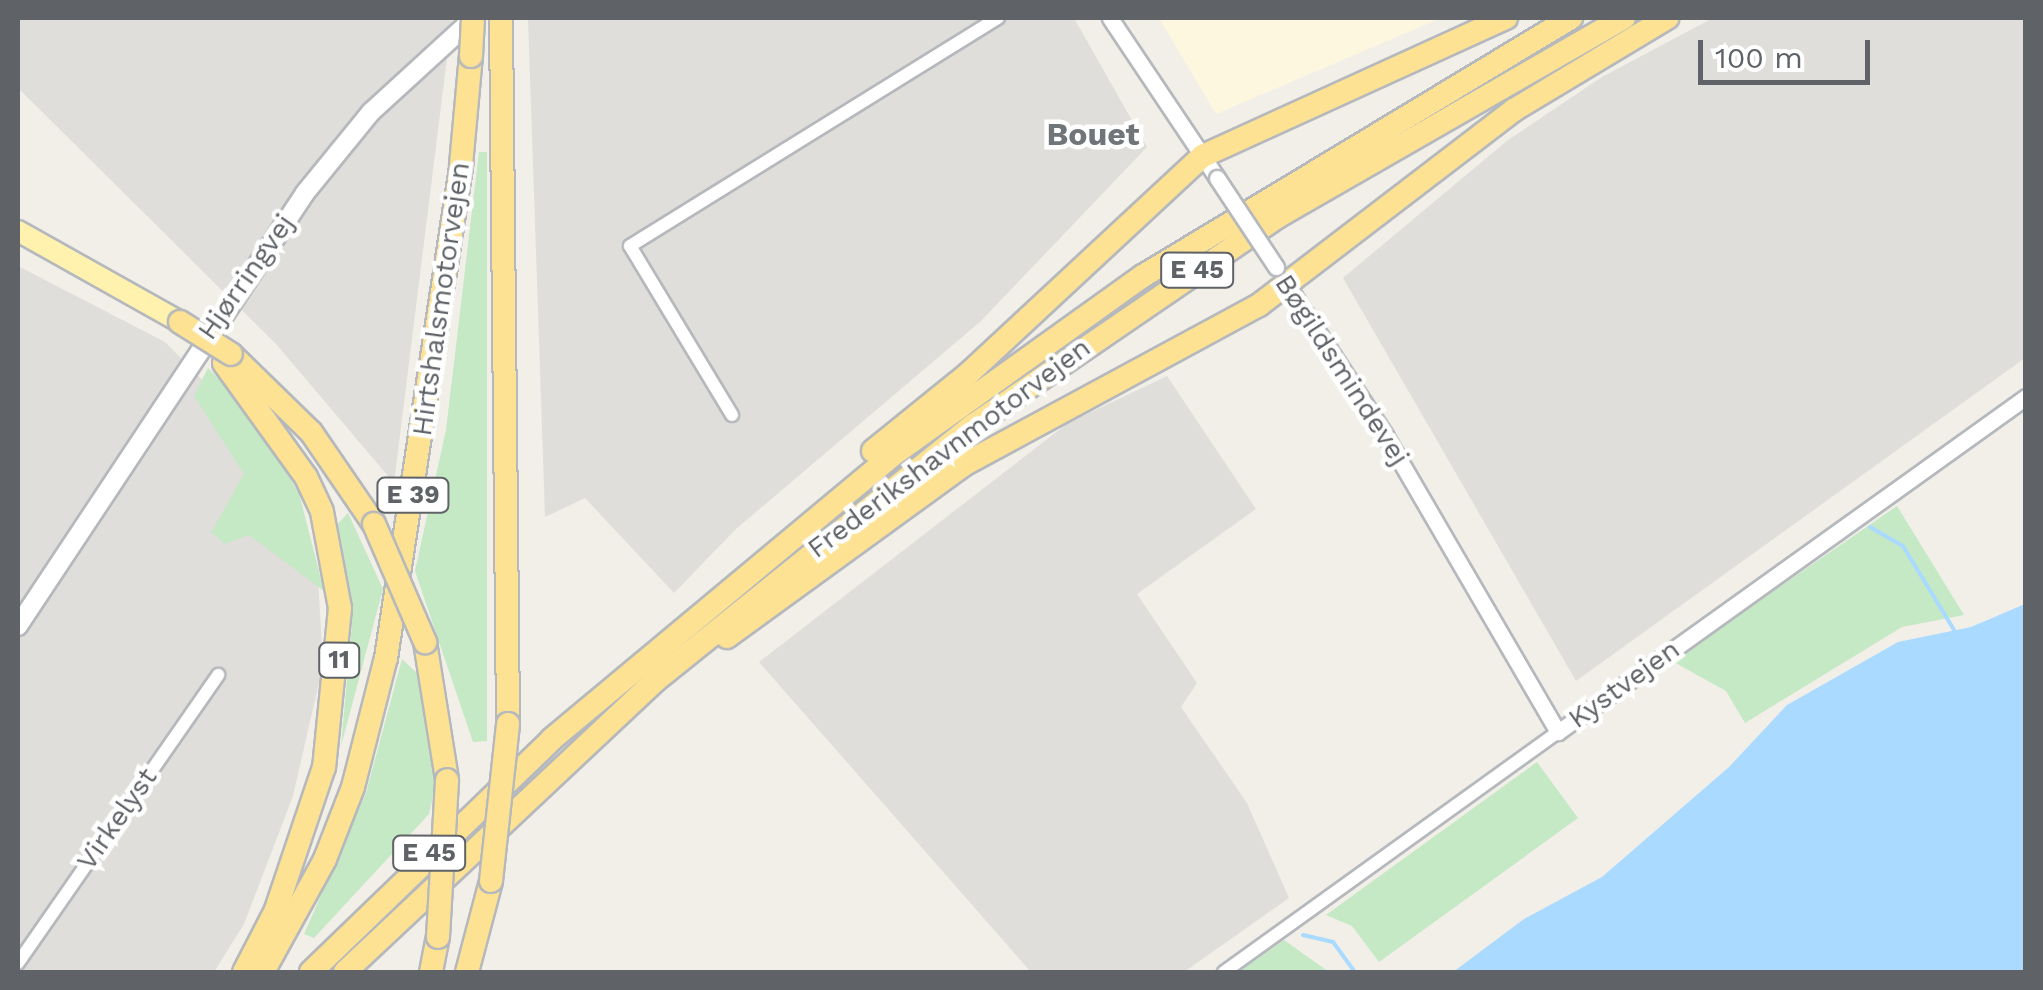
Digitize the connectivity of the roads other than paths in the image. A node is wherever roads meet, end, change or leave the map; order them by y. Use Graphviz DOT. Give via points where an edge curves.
graph roads {
  1 [pos="473,18"];
  2 [pos="998,18"];
  3 [pos="1110,18"];
  4 [pos="1506,18"];
  5 [pos="1571,18"];
  6 [pos="1624,18"];
  7 [pos="1667,18"];
  8 [pos="501,26"];
  9 [pos="1202,156"];
  10 [pos="18,231"];
  11 [pos="1282,277"];
  12 [pos="176,318"];
  13 [pos="227,359"];
  14 [pos="2026,397"];
  15 [pos="732,414"];
  16 [pos="54,565"];
  17 [pos="18,604"];
  18 [pos="18,626"];
  19 [pos="218,676"];
  20 [pos="1558,732"];
  21 [pos="552,739"];
  22 [pos="546,777"];
  23 [pos="18,962"];
  24 [pos="244,972"];
  25 [pos="263,972"];
  26 [pos="311,972"];
  27 [pos="345,972"];
  28 [pos="432,972"];
  29 [pos="466,972"];
  30 [pos="1224,972"];
  1 -- 16 [label="main road, Hjørringvej" via="372,112 304,193"];
  1 -- 25 [label="highway, Hirtshalsmotorvejen / E 39, bridge" via="458,185 386,658 326,858"];
  2 -- 15 [label="street" via="630,246"];
  3 -- 9 [label="street, Bøgildsmindevej"];
  4 -- 9 [label="highway"];
  5 -- 21 [label="highway, Frederikshavnmotorvejen / E 45" via="1160,266 978,391 784,540"];
  6 -- 22 [label="highway, Frederikshavnmotorvejen / E 45" via="1279,216 972,426 746,603"];
  7 -- 11 [label="highway" via="1514,110"];
  8 -- 29 [label="highway, Hirtshalsmotorvejen, bridge" via="508,724 491,880"];
  9 -- 11 [label="street, Bøgildsmindevej, bridge"];
  9 -- 21 [label="highway" via="968,374 674,618"];
  10 -- 12 [label="main road, 11"];
  11 -- 20 [label="street, Bøgildsmindevej" via="1386,435"];
  11 -- 22 [label="highway" via="965,464"];
  12 -- 13 [label="highway, 11, bridge"];
  13 -- 24 [label="highway, 11" via="322,512 340,608 324,767 276,910"];
  13 -- 28 [label="highway, 11, bridge" via="310,432 374,524 425,642 447,780"];
  14 -- 20 [label="street, Kystvejen"];
  16 -- 17 [label="main road, Hjørringvej"];
  16 -- 18 [label="main road, Hjørringvej"];
  19 -- 23 [label="street, Virkelyst"];
  20 -- 30 [label="street, Kystvejen"];
  21 -- 26 [label="highway, Frederikshavnmotorvejen / E 45"];
  22 -- 27 [label="highway, Frederikshavnmotorvejen / E 45"];
}
